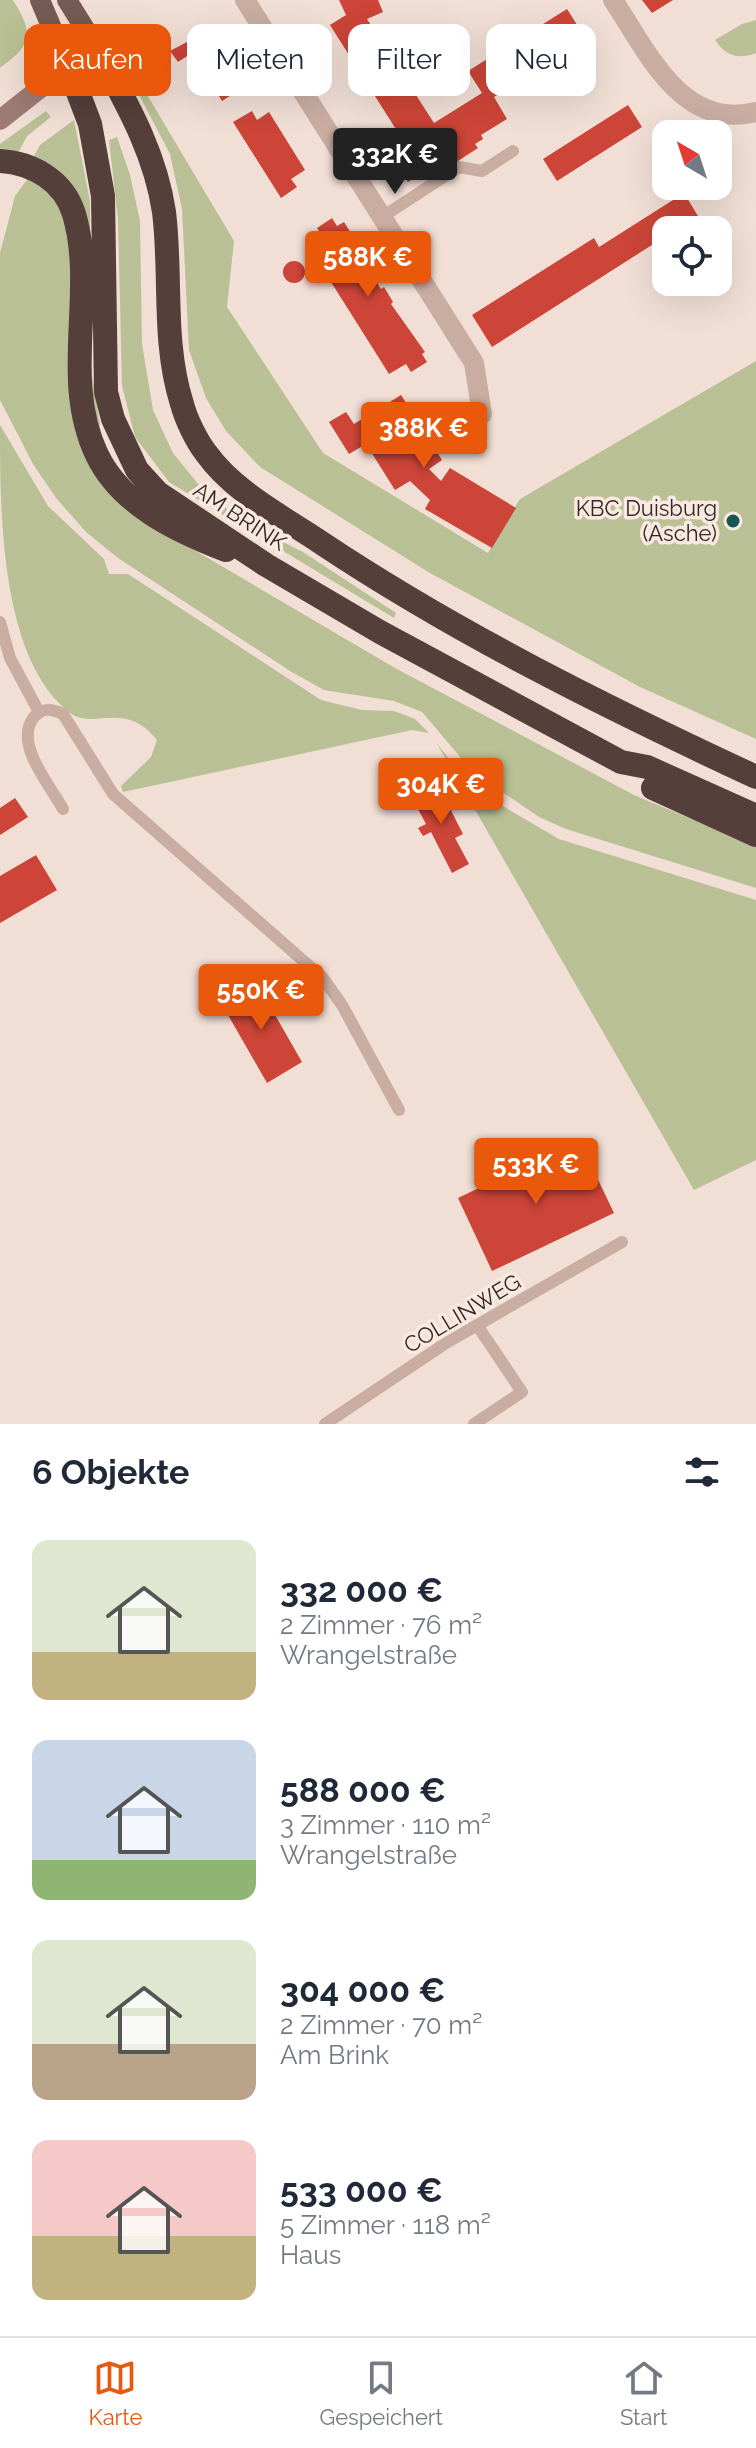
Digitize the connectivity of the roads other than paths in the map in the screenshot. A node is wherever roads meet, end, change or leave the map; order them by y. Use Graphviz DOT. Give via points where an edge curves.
graph roads {
  1 [pos="40,0"];
  2 [pos="67,0"];
  3 [pos="245,0"];
  4 [pos="613,0"];
  5 [pos="50,24"];
  6 [pos="82,24"];
  7 [pos="30,96"];
  8 [pos="79,96"];
  9 [pos="124,96"];
  10 [pos="756,112"];
  11 [pos="0,120"];
  12 [pos="513,151"];
  13 [pos="0,161"];
  14 [pos="382,217"];
  15 [pos="482,414"];
  16 [pos="266,565"];
  17 [pos="0,622"];
  18 [pos="39,712"];
  19 [pos="621,762"];
  20 [pos="756,777"];
  21 [pos="63,809"];
  22 [pos="756,816"];
  23 [pos="756,835"];
  24 [pos="399,1110"];
  25 [pos="622,1242"];
  26 [pos="477,1325"];
  27 [pos="325,1424"];
  28 [pos="474,1424"];
  1 -- 5 [label="main road, AM BRINK"];
  2 -- 6 [label="main road, AM BRINK"];
  3 -- 14 [label="street"];
  4 -- 10 [label="street" via="673,88 693,105 715,114"];
  7 -- 11 [label="street"];
  8 -- 16 [label="highway, AM BRINK" via="103,196 104,365 113,419 137,470 158,493"];
  9 -- 20 [label="highway, AM BRINK" via="152,160 164,212 170,359 183,407 206,453 241,489 407,600"];
  12 -- 14 [label="lane" via="482,171 459,167"];
  13 -- 16 [label="highway" via="22,163 50,178 73,213 80,398 98,457 120,488 144,509 189,536"];
  14 -- 15 [label="street" via="474,363"];
  16 -- 19 [label="highway, AM BRINK"];
  17 -- 18 [label="lane" via="10,658"];
  18 -- 21 [label="lane" via="27,725 26,742"];
  18 -- 24 [label="lane" via="63,714 113,794 323,978"];
  19 -- 22 [label="highway, AM BRINK" via="647,767"];
  19 -- 23 [label="highway" via="638,780"];
  25 -- 26 [label="lane, COLLINWEG"];
  26 -- 27 [label="lane, COLLINWEG"];
  26 -- 28 [label="lane" via="522,1392"];
}
